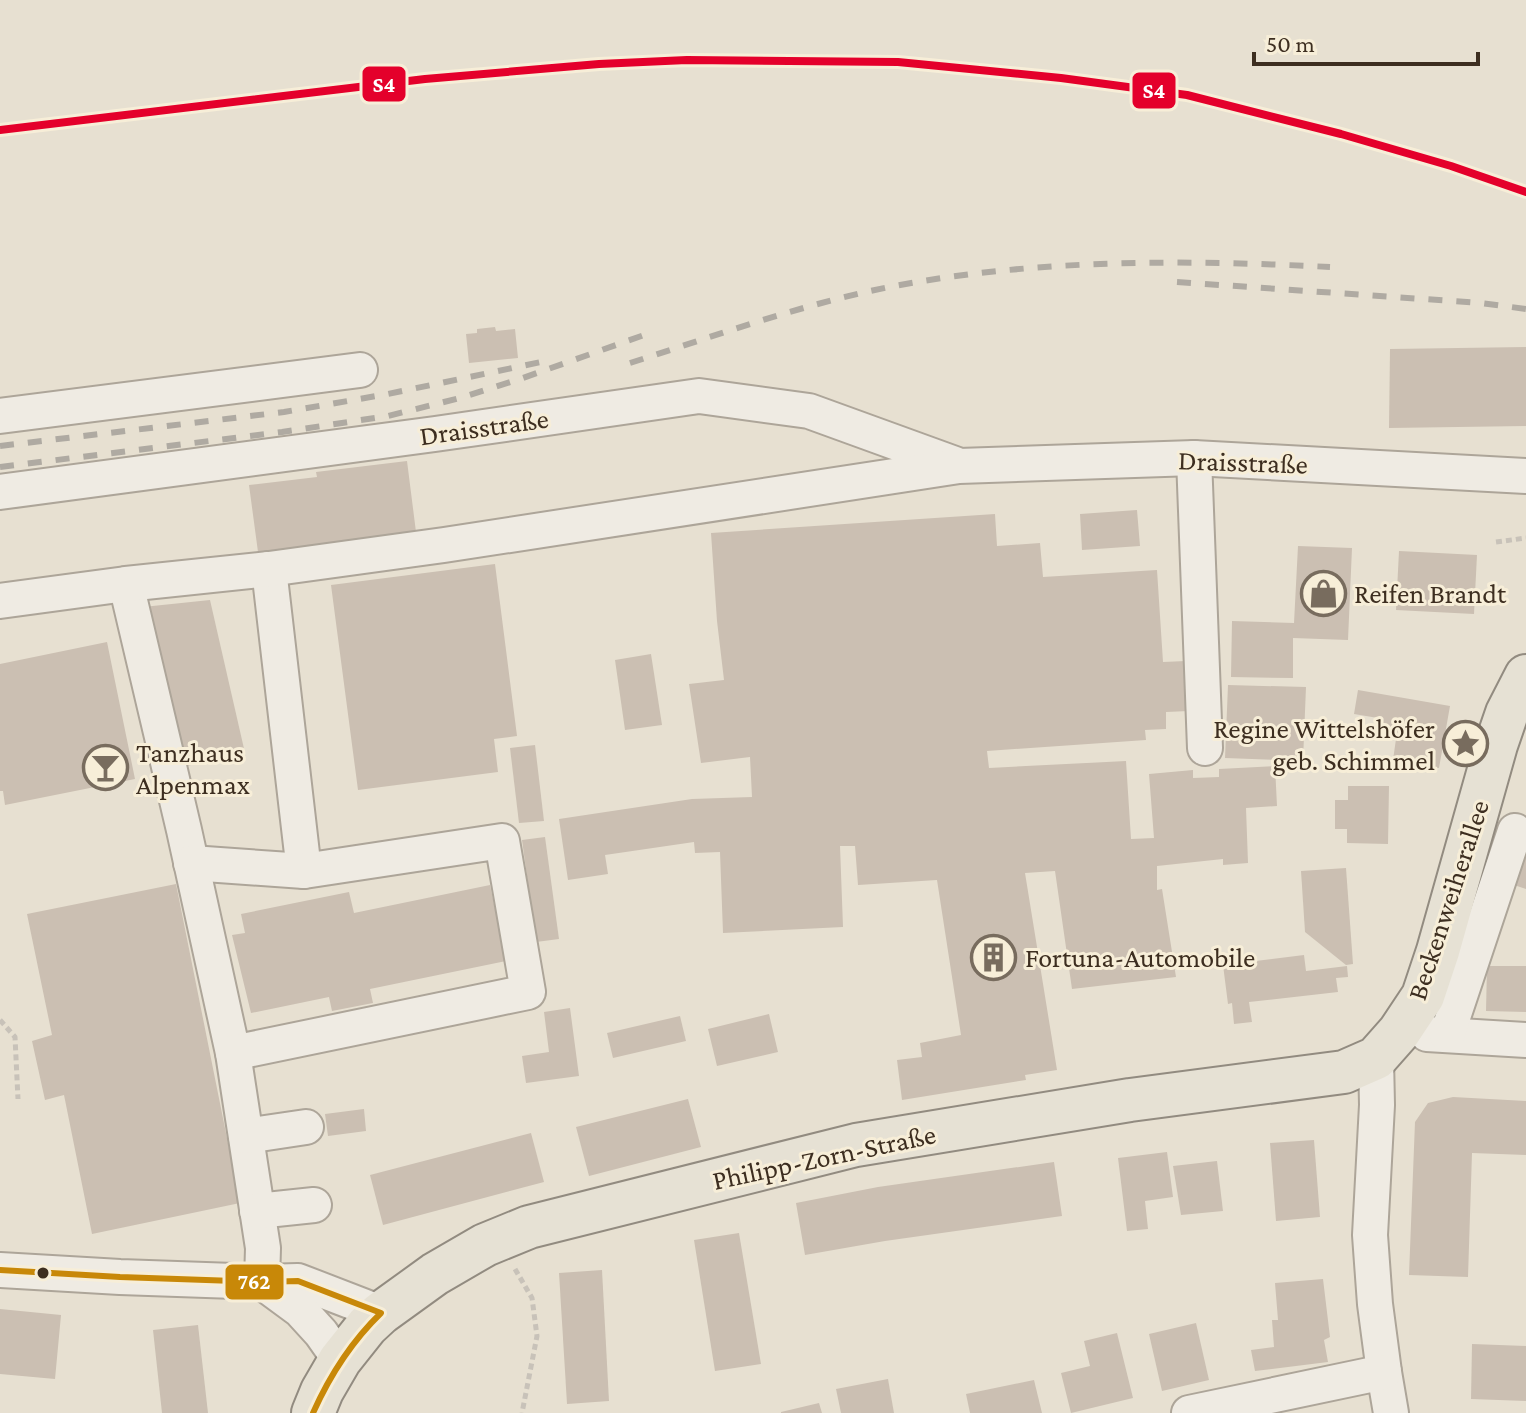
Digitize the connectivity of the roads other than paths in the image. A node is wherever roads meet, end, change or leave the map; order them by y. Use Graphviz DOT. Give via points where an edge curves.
graph roads {
  1 [pos="360,370"];
  2 [pos="0,416"];
  3 [pos="1194,458"];
  4 [pos="959,466"];
  5 [pos="1526,476"];
  6 [pos="0,492"];
  7 [pos="269,569"];
  8 [pos="126,584"];
  9 [pos="0,601"];
  10 [pos="1526,676"];
  11 [pos="1205,748"];
  12 [pos="1515,831"];
  13 [pos="191,863"];
  14 [pos="304,871"];
  15 [pos="1447,1035"];
  16 [pos="1526,1040"];
  17 [pos="1388,1045"];
  18 [pos="233,1053"];
  19 [pos="306,1127"];
  20 [pos="246,1136"];
  21 [pos="314,1205"];
  22 [pos="257,1211"];
  23 [pos="0,1270"];
  24 [pos="262,1282"];
  25 [pos="381,1313"];
  26 [pos="340,1360"];
  27 [pos="1384,1372"];
  28 [pos="313,1413"];
  29 [pos="1189,1413"];
  30 [pos="1391,1413"];
  1 -- 2 [label="street"];
  3 -- 4 [label="street, Draisstraße"];
  3 -- 5 [label="street, Draisstraße"];
  3 -- 11 [label="street"];
  4 -- 6 [label="street, Draisstraße" via="809,411 699,396"];
  4 -- 7 [label="street, Draisstraße"];
  7 -- 8 [label="street, Draisstraße"];
  7 -- 14 [label="street"];
  8 -- 9 [label="street, Draisstraße"];
  8 -- 13 [label="street"];
  10 -- 17 [label="main road, Beckenweiherallee" via="1496,745 1423,996"];
  12 -- 15 [label="street"];
  13 -- 14 [label="street"];
  13 -- 18 [label="street"];
  14 -- 18 [label="street" via="502,841 528,992"];
  15 -- 16 [label="street"];
  15 -- 17 [label="street"];
  17 -- 25 [label="main road, Philipp-Zorn-Straße" via="1344,1072 856,1145 529,1227 435,1274"];
  17 -- 27 [label="street" via="1377,1105 1370,1235"];
  18 -- 20 [label="street"];
  19 -- 20 [label="street"];
  20 -- 22 [label="street"];
  21 -- 22 [label="street"];
  22 -- 24 [label="street"];
  23 -- 24 [label="street"];
  24 -- 25 [label="street" via="298,1281"];
  24 -- 26 [label="street" via="300,1310"];
  25 -- 26 [label="main road, Philipp-Zorn-Straße"];
  26 -- 28 [label="main road, Philipp-Zorn-Straße"];
  27 -- 29 [label="street"];
  27 -- 30 [label="street"];
}
